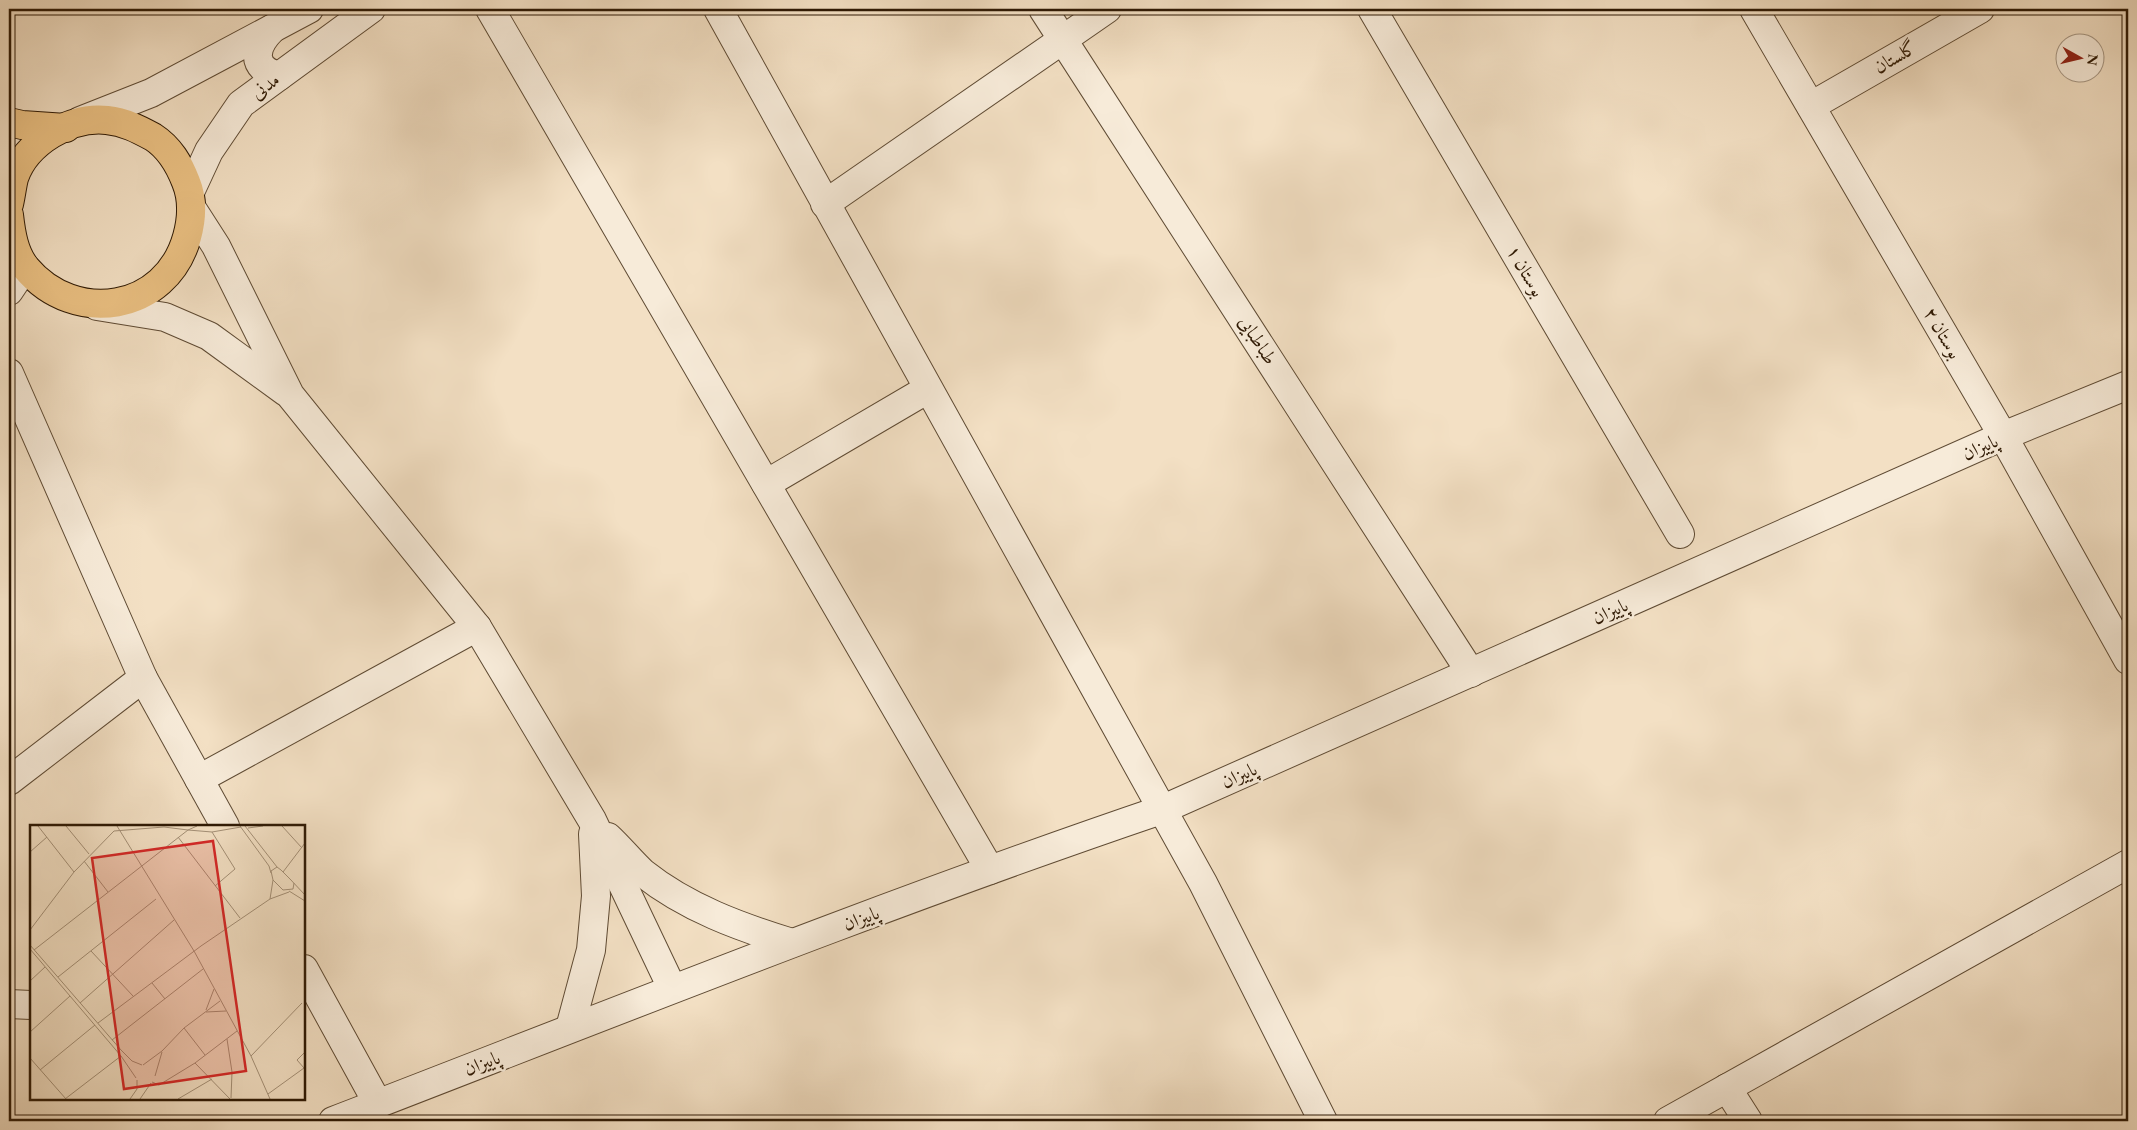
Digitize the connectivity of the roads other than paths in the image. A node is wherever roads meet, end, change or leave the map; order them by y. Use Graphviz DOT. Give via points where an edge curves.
graph roads {
  1 [pos="371,9"];
  2 [pos="490,9"];
  3 [pos="718,9"];
  4 [pos="1043,9"];
  5 [pos="1107,9"];
  6 [pos="1372,9"];
  7 [pos="1754,9"];
  8 [pos="1980,9"];
  9 [pos="303,10"];
  10 [pos="272,29"];
  11 [pos="1064,39"];
  12 [pos="279,76"];
  13 [pos="1811,106"];
  14 [pos="9,122"];
  15 [pos="72,125"];
  16 [pos="190,199"];
  17 [pos="9,204"];
  18 [pos="826,204"];
  19 [pos="9,215"];
  20 [pos="17,254"];
  21 [pos="9,291"];
  22 [pos="76,302"];
  23 [pos="9,373"];
  24 [pos="2128,385"];
  25 [pos="928,390"];
  26 [pos="290,395"];
  27 [pos="2003,436"];
  28 [pos="766,484"];
  29 [pos="1680,534"];
  30 [pos="477,627"];
  31 [pos="2128,660"];
  32 [pos="1471,673"];
  33 [pos="143,678"];
  34 [pos="199,779"];
  35 [pos="9,781"];
  36 [pos="1160,810"];
  37 [pos="592,820"];
  38 [pos="224,825"];
  39 [pos="2128,864"];
  40 [pos="990,870"];
  41 [pos="792,943"];
  42 [pos="305,973"];
  43 [pos="672,988"];
  44 [pos="313,1003"];
  45 [pos="9,1004"];
  46 [pos="30,1005"];
  47 [pos="570,1028"];
  48 [pos="1727,1088"];
  49 [pos="378,1104"];
  50 [pos="333,1121"];
  51 [pos="1323,1121"];
  52 [pos="1668,1121"];
  53 [pos="1748,1121"];
  1 -- 12 [label="street, مدنی"];
  2 -- 28 [label="street"];
  3 -- 18 [label="street"];
  4 -- 11 [label="street, طباطبایی"];
  5 -- 11 [label="street"];
  6 -- 29 [label="street, بوستان ۱"];
  7 -- 13 [label="street, بوستان ۲"];
  8 -- 13 [label="street, گلستان"];
  9 -- 10 [label="street"];
  10 -- 12 [label="street" via="262,39 257,52 264,70"];
  10 -- 15 [label="street" via="151,93"];
  11 -- 18 [label="street"];
  11 -- 32 [label="street, طباطبایی"];
  12 -- 16 [label="street, مدنی" via="242,104 209,151"];
  13 -- 27 [label="street, بوستان ۲"];
  14 -- 15 [label="main road" via="22,126"];
  15 -- 16 [label="main road" via="106,120 134,126 159,141 178,163"];
  15 -- 17 [label="main road" via="51,134 30,152 15,177"];
  16 -- 22 [label="main road" via="191,223 182,254 164,279 138,297 108,305"];
  16 -- 26 [label="street"];
  18 -- 25 [label="street"];
  19 -- 20 [label="main road"];
  20 -- 21 [label="street"];
  20 -- 22 [label="main road" via="48,289"];
  22 -- 26 [label="street" via="165,317 210,336"];
  23 -- 33 [label="street"];
  24 -- 27 [label="street, پاییزان"];
  25 -- 28 [label="street"];
  25 -- 36 [label="street"];
  26 -- 30 [label="street"];
  27 -- 31 [label="street, بوستان ۲"];
  27 -- 32 [label="street, پاییزان"];
  28 -- 40 [label="street"];
  30 -- 34 [label="street"];
  30 -- 37 [label="street"];
  32 -- 36 [label="street, پاییزان"];
  33 -- 34 [label="street"];
  33 -- 35 [label="street"];
  34 -- 38 [label="street"];
  36 -- 40 [label="street, پاییزان"];
  36 -- 51 [label="street" via="1203,883"];
  37 -- 41 [label="street" via="643,872 690,903 736,925"];
  37 -- 43 [label="street"];
  37 -- 47 [label="street" via="596,896 592,941"];
  39 -- 48 [label="street"];
  40 -- 41 [label="street, پاییزان"];
  41 -- 43 [label="street, پاییزان"];
  42 -- 44 [label="street"];
  43 -- 47 [label="street, پاییزان"];
  44 -- 49 [label="street"];
  45 -- 46 [label="street"];
  47 -- 49 [label="street, پاییزان"];
  48 -- 52 [label="street"];
  48 -- 53 [label="street"];
  49 -- 50 [label="street, پاییزان"];
}
